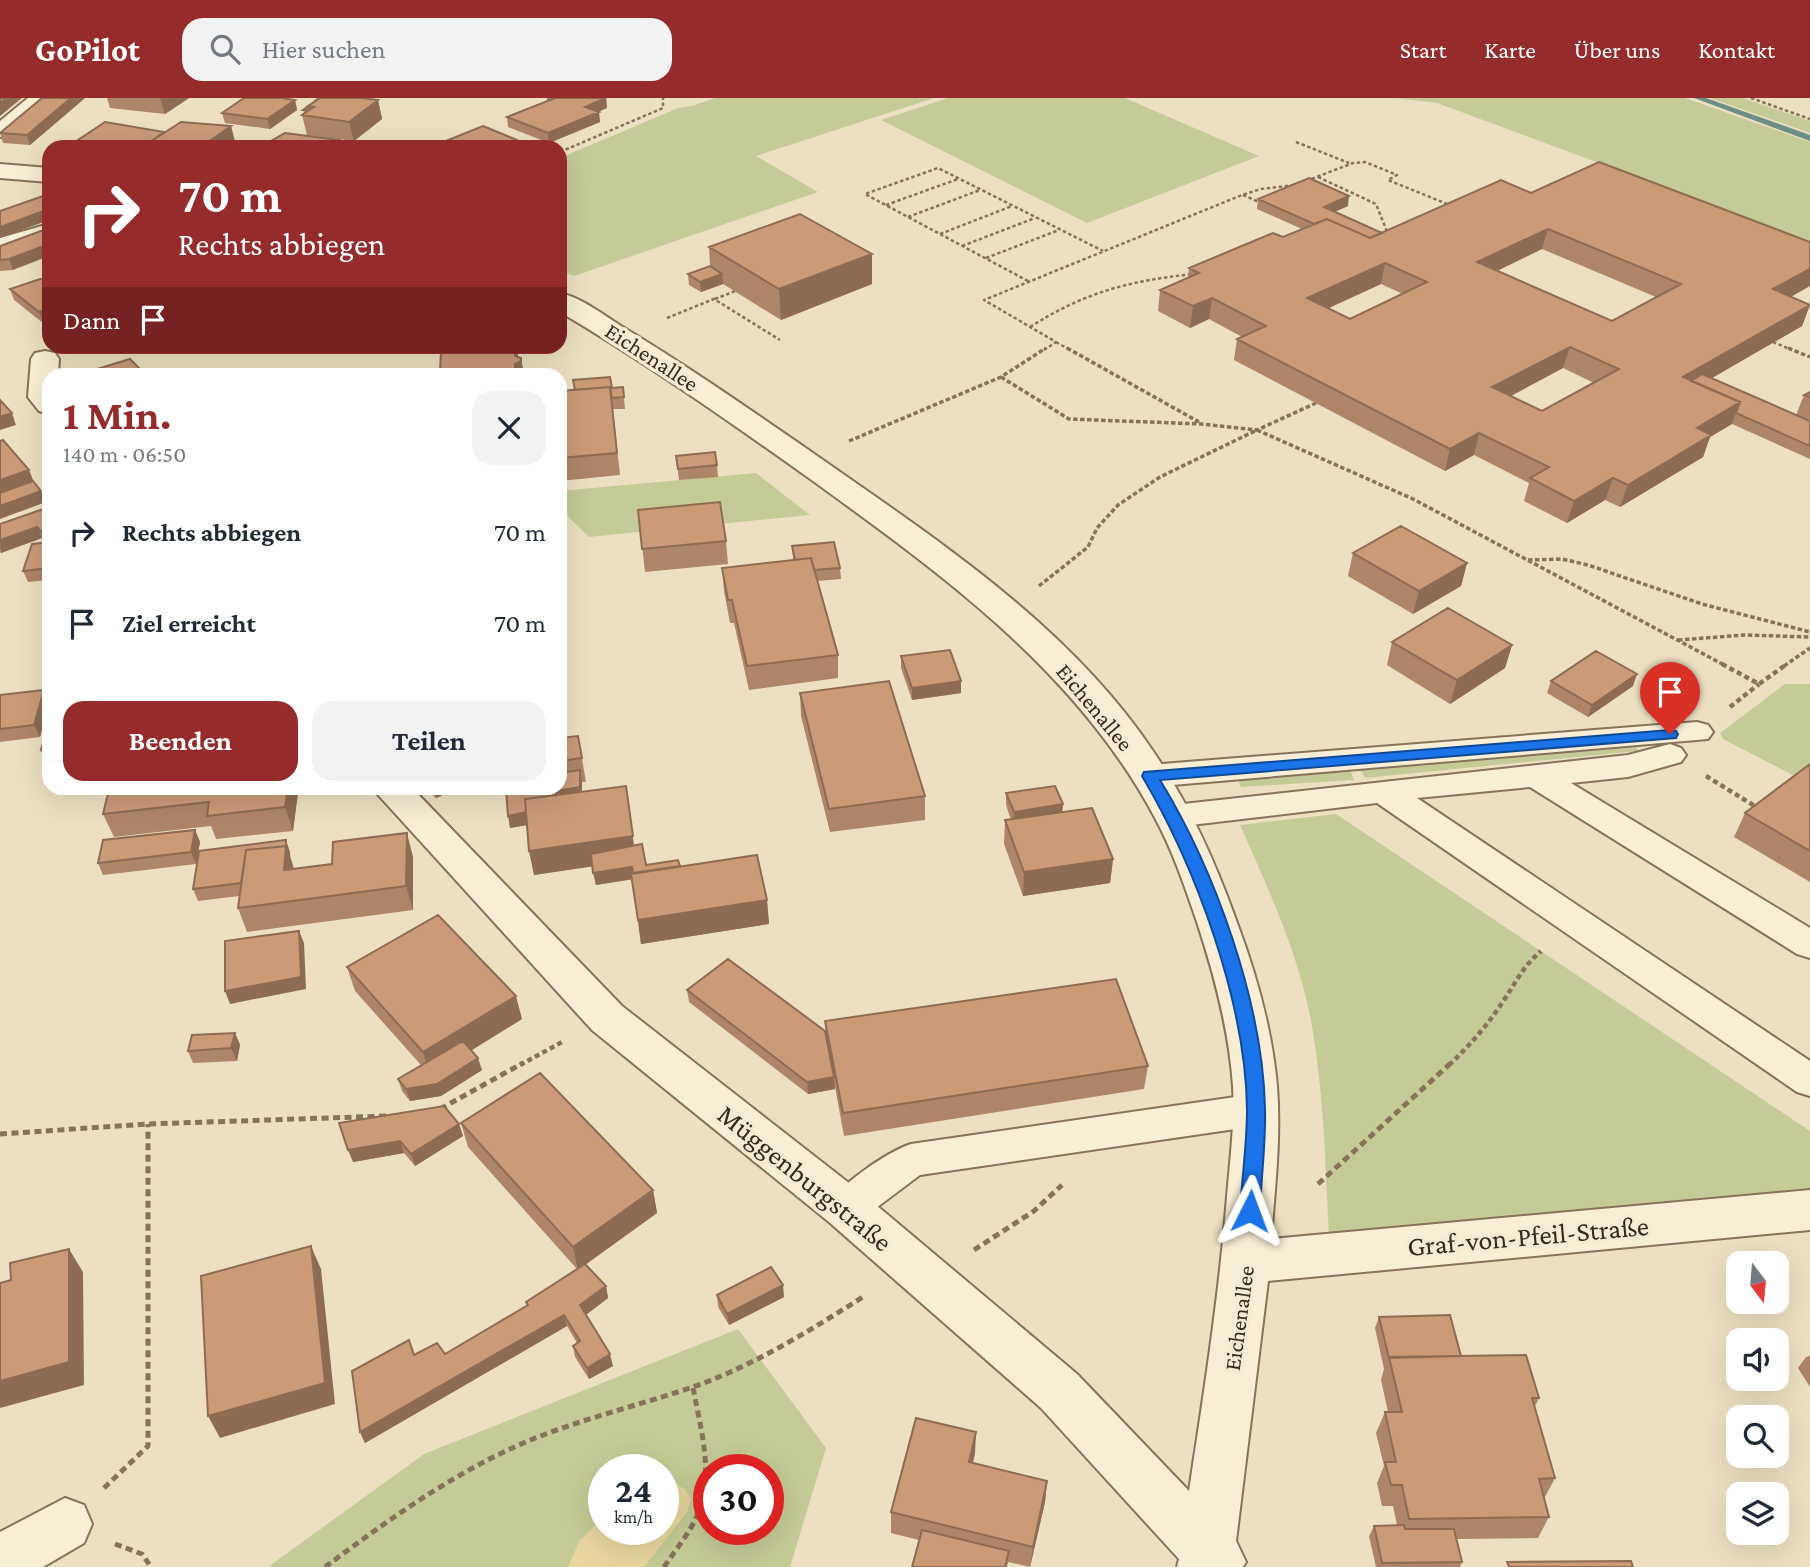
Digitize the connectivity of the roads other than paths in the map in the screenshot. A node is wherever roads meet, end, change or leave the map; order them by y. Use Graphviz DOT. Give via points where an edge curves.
graph roads {
  1 [pos="39,98"];
  2 [pos="0,131"];
  3 [pos="0,171"];
  4 [pos="42,174"];
  5 [pos="42,233"];
  6 [pos="0,245"];
  7 [pos="567,305"];
  8 [pos="46,359"];
  9 [pos="45,368"];
  10 [pos="1697,732"];
  11 [pos="1670,755"];
  12 [pos="1149,776"];
  13 [pos="1538,777"];
  14 [pos="1383,791"];
  15 [pos="398,795"];
  16 [pos="1174,817"];
  17 [pos="1810,945"];
  18 [pos="1810,1081"];
  19 [pos="1256,1110"];
  20 [pos="846,1208"];
  21 [pos="1810,1210"];
  22 [pos="1247,1262"];
  23 [pos="65,1524"];
  24 [pos="1211,1561"];
  25 [pos="0,1562"];
  1 -- 2 [label="lane"];
  3 -- 4 [label="street"];
  5 -- 6 [label="lane"];
  7 -- 12 [label="street, Eichenallee" via="621,336 802,460 1002,607 1090,695"];
  8 -- 9 [label="street"];
  10 -- 12 [label="lane"];
  11 -- 13 [label="lane" via="1628,766"];
  12 -- 16 [label="street, Eichenallee"];
  13 -- 14 [label="lane"];
  13 -- 17 [label="lane"];
  14 -- 16 [label="lane"];
  14 -- 18 [label="lane"];
  15 -- 20 [label="street, Müggenburgstraße" via="607,1018"];
  16 -- 19 [label="street, Eichenallee" via="1228,953 1251,1050"];
  19 -- 20 [label="lane" via="911,1160"];
  19 -- 22 [label="street, Eichenallee"];
  20 -- 24 [label="street, Müggenburgstraße" via="1059,1391"];
  21 -- 22 [label="street, Graf-von-Pfeil-Straße"];
  22 -- 24 [label="street, Eichenallee"];
  23 -- 25 [label="street"];
}
